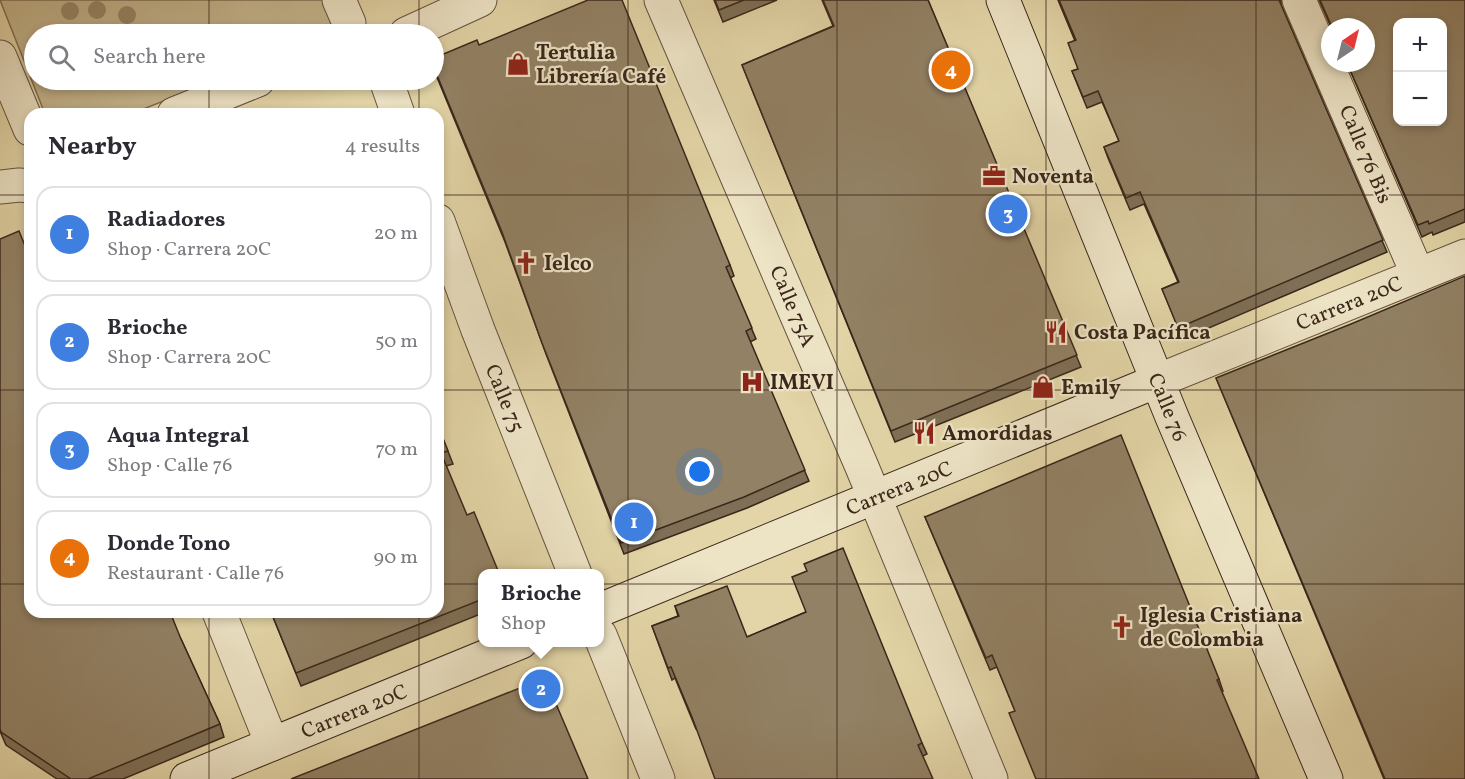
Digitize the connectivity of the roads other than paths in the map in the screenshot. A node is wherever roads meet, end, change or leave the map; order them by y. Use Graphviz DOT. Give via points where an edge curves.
graph roads {
  1 [pos="339,0"];
  2 [pos="480,0"];
  3 [pos="661,0"];
  4 [pos="1003,0"];
  5 [pos="1299,0"];
  6 [pos="349,24"];
  7 [pos="428,24"];
  8 [pos="0,57"];
  9 [pos="233,90"];
  10 [pos="390,90"];
  11 [pos="189,108"];
  12 [pos="396,108"];
  13 [pos="24,115"];
  14 [pos="24,185"];
  15 [pos="0,187"];
  16 [pos="444,237"];
  17 [pos="1465,256"];
  18 [pos="1418,275"];
  19 [pos="1157,381"];
  20 [pos="875,498"];
  21 [pos="573,569"];
  22 [pos="604,608"];
  23 [pos="221,618"];
  24 [pos="604,645"];
  25 [pos="509,647"];
  26 [pos="272,744"];
  27 [pos="187,779"];
  28 [pos="657,779"];
  29 [pos="991,779"];
  30 [pos="1326,779"];
  1 -- 6 [label="street"];
  2 -- 7 [label="street"];
  3 -- 20 [label="street, Calle 75A"];
  4 -- 19 [label="street, Calle 76"];
  5 -- 18 [label="street, Calle 76 Bis"];
  8 -- 13 [label="street"];
  9 -- 11 [label="street"];
  10 -- 12 [label="street"];
  14 -- 15 [label="street"];
  16 -- 21 [label="street, Calle 75"];
  17 -- 18 [label="street, Carrera 20C"];
  18 -- 19 [label="street, Carrera 20C"];
  19 -- 20 [label="street, Carrera 20C"];
  19 -- 30 [label="street, Calle 76"];
  20 -- 22 [label="street, Carrera 20C"];
  20 -- 29 [label="street, Calle 75A"];
  23 -- 26 [label="street"];
  24 -- 28 [label="street"];
  25 -- 26 [label="street, Carrera 20C"];
  26 -- 27 [label="street, Carrera 20C"];
}
